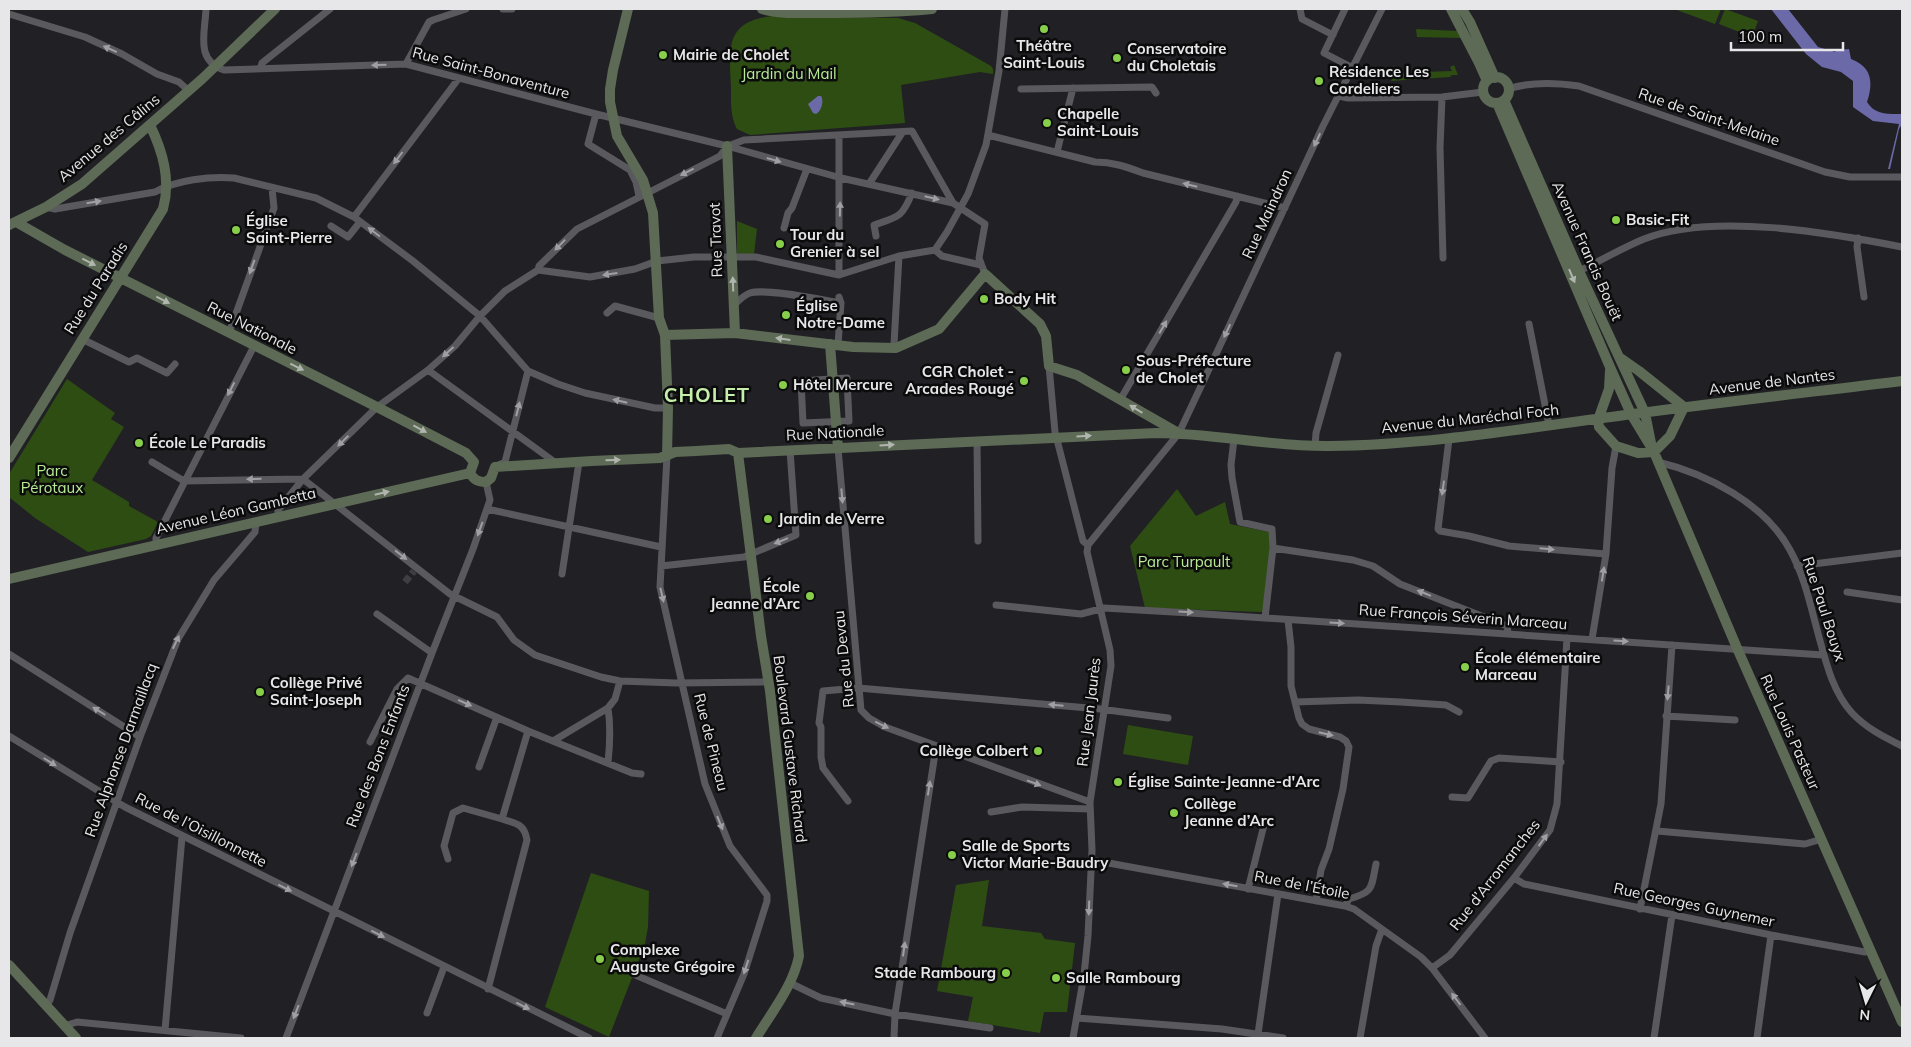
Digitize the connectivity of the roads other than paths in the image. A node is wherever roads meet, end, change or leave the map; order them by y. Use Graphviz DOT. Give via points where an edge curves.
graph roads {
  1 [pos="206,9"];
  2 [pos="275,9"];
  3 [pos="330,9"];
  4 [pos="466,9"];
  5 [pos="503,9"];
  6 [pos="512,9"];
  7 [pos="628,9"];
  8 [pos="762,9"];
  9 [pos="932,9"];
  10 [pos="1005,9"];
  11 [pos="1300,9"];
  12 [pos="1345,9"];
  13 [pos="1382,9"];
  14 [pos="1451,9"];
  15 [pos="1462,9"];
  16 [pos="9,14"];
  17 [pos="1333,34"];
  18 [pos="406,64"];
  19 [pos="214,67"];
  20 [pos="1353,68"];
  21 [pos="260,70"];
  22 [pos="459,78"];
  23 [pos="1491,80"];
  24 [pos="1073,88"];
  25 [pos="1021,89"];
  26 [pos="1508,89"];
  27 [pos="189,90"];
  28 [pos="1483,92"];
  29 [pos="1156,93"];
  30 [pos="1339,96"];
  31 [pos="1442,97"];
  32 [pos="1500,102"];
  33 [pos="596,114"];
  34 [pos="613,118"];
  35 [pos="150,125"];
  36 [pos="902,132"];
  37 [pos="988,135"];
  38 [pos="839,136"];
  39 [pos="727,146"];
  40 [pos="1057,152"];
  41 [pos="807,169"];
  42 [pos="840,178"];
  43 [pos="1902,178"];
  44 [pos="869,184"];
  45 [pos="167,185"];
  46 [pos="272,188"];
  47 [pos="912,193"];
  48 [pos="639,196"];
  49 [pos="1237,196"];
  50 [pos="953,202"];
  51 [pos="46,207"];
  52 [pos="961,207"];
  53 [pos="1285,208"];
  54 [pos="357,219"];
  55 [pos="12,223"];
  56 [pos="330,226"];
  57 [pos="784,228"];
  58 [pos="876,236"];
  59 [pos="1858,238"];
  60 [pos="1902,248"];
  61 [pos="935,250"];
  62 [pos="899,256"];
  63 [pos="732,257"];
  64 [pos="1443,258"];
  65 [pos="657,261"];
  66 [pos="538,270"];
  67 [pos="983,270"];
  68 [pos="1579,272"];
  69 [pos="840,274"];
  70 [pos="120,278"];
  71 [pos="1864,298"];
  72 [pos="734,304"];
  73 [pos="607,313"];
  74 [pos="480,316"];
  75 [pos="659,318"];
  76 [pos="1529,324"];
  77 [pos="229,333"];
  78 [pos="735,333"];
  79 [pos="665,335"];
  80 [pos="82,339"];
  81 [pos="834,345"];
  82 [pos="254,346"];
  83 [pos="896,348"];
  84 [pos="1338,355"];
  85 [pos="1619,357"];
  86 [pos="175,364"];
  87 [pos="1049,366"];
  88 [pos="1610,367"];
  89 [pos="428,370"];
  90 [pos="528,370"];
  91 [pos="833,379"];
  92 [pos="1902,381"];
  93 [pos="1120,400"];
  94 [pos="377,407"];
  95 [pos="668,408"];
  96 [pos="1684,408"];
  97 [pos="1645,413"];
  98 [pos="1632,414"];
  99 [pos="1598,420"];
  100 [pos="836,422"];
  101 [pos="1548,425"];
  102 [pos="512,431"];
  103 [pos="1179,433"];
  104 [pos="1056,438"];
  105 [pos="1234,439"];
  106 [pos="1449,440"];
  107 [pos="977,441"];
  108 [pos="1315,446"];
  109 [pos="1616,446"];
  110 [pos="838,448"];
  111 [pos="790,450"];
  112 [pos="738,453"];
  113 [pos="667,456"];
  114 [pos="1656,457"];
  115 [pos="9,458"];
  116 [pos="152,462"];
  117 [pos="579,462"];
  118 [pos="556,463"];
  119 [pos="495,467"];
  120 [pos="470,473"];
  121 [pos="303,479"];
  122 [pos="184,481"];
  123 [pos="486,482"];
  124 [pos="334,504"];
  125 [pos="487,509"];
  126 [pos="278,517"];
  127 [pos="256,522"];
  128 [pos="569,526"];
  129 [pos="978,541"];
  130 [pos="156,545"];
  131 [pos="1088,545"];
  132 [pos="661,546"];
  133 [pos="1274,548"];
  134 [pos="1902,553"];
  135 [pos="750,554"];
  136 [pos="1606,554"];
  137 [pos="664,566"];
  138 [pos="1797,566"];
  139 [pos="562,574"];
  140 [pos="9,579"];
  141 [pos="1847,592"];
  142 [pos="454,597"];
  143 [pos="1902,600"];
  144 [pos="996,605"];
  145 [pos="1100,609"];
  146 [pos="379,616"];
  147 [pos="1265,618"];
  148 [pos="1288,620"];
  149 [pos="1508,633"];
  150 [pos="1567,638"];
  151 [pos="1592,639"];
  152 [pos="1672,645"];
  153 [pos="1737,648"];
  154 [pos="9,654"];
  155 [pos="432,654"];
  156 [pos="1824,655"];
  157 [pos="620,681"];
  158 [pos="769,682"];
  159 [pos="682,683"];
  160 [pos="421,684"];
  161 [pos="858,688"];
  162 [pos="1295,702"];
  163 [pos="608,708"];
  164 [pos="1104,711"];
  165 [pos="1458,712"];
  166 [pos="1666,716"];
  167 [pos="497,717"];
  168 [pos="1168,718"];
  169 [pos="1735,720"];
  170 [pos="528,731"];
  171 [pos="9,736"];
  172 [pos="140,737"];
  173 [pos="553,741"];
  174 [pos="370,742"];
  175 [pos="1902,746"];
  176 [pos="936,747"];
  177 [pos="1561,762"];
  178 [pos="608,763"];
  179 [pos="479,767"];
  180 [pos="641,774"];
  181 [pos="1452,797"];
  182 [pos="848,801"];
  183 [pos="116,803"];
  184 [pos="1090,806"];
  185 [pos="991,812"];
  186 [pos="502,820"];
  187 [pos="1264,825"];
  188 [pos="1656,831"];
  189 [pos="182,837"];
  190 [pos="1822,839"];
  191 [pos="448,859"];
  192 [pos="1092,860"];
  193 [pos="1376,864"];
  194 [pos="1514,878"];
  195 [pos="1248,888"];
  196 [pos="1278,894"];
  197 [pos="1316,901"];
  198 [pos="1344,906"];
  199 [pos="1640,908"];
  200 [pos="334,912"];
  201 [pos="1672,915"];
  202 [pos="1382,929"];
  203 [pos="1771,935"];
  204 [pos="1869,950"];
  205 [pos="9,965"];
  206 [pos="444,967"];
  207 [pos="1432,968"];
  208 [pos="633,974"];
  209 [pos="790,983"];
  210 [pos="488,989"];
  211 [pos="46,1006"];
  212 [pos="427,1012"];
  213 [pos="727,1014"];
  214 [pos="894,1014"];
  215 [pos="1077,1018"];
  216 [pos="1902,1022"];
  217 [pos="64,1026"];
  218 [pos="990,1028"];
  219 [pos="165,1030"];
  220 [pos="1258,1034"];
  221 [pos="76,1038"];
  222 [pos="241,1038"];
  223 [pos="286,1038"];
  224 [pos="589,1038"];
  225 [pos="717,1038"];
  226 [pos="756,1038"];
  227 [pos="894,1038"];
  228 [pos="1073,1038"];
  229 [pos="1284,1038"];
  230 [pos="1360,1038"];
  231 [pos="1485,1038"];
  232 [pos="1654,1038"];
  233 [pos="1757,1038"];
  1 -- 19 [label="street" via="204,50"];
  2 -- 19 [label="street, Avenue des Câlins"];
  3 -- 21 [label="street" via="262,63"];
  4 -- 18 [label="street" via="429,22"];
  5 -- 6 [label="street"];
  7 -- 34 [label="street" via="610,89"];
  8 -- 9 [label="street" via="850,13"];
  10 -- 37 [label="street"];
  11 -- 17 [label="street" via="1302,19"];
  12 -- 17 [label="street"];
  13 -- 20 [label="street, Rue Maindron"];
  14 -- 23 [label="street"];
  15 -- 23 [label="street"];
  27 -- 16 [label="street, one-way" via="85,37"];
  17 -- 20 [label="street" via="1324,53"];
  18 -- 21 [label="street, Rue Saint-Bonaventure, one-way"];
  18 -- 22 [label="street, Rue Saint-Bonaventure"];
  19 -- 21 [label="street, Rue Saint-Bonaventure"];
  19 -- 27 [label="street, Avenue des Câlins"];
  20 -- 30 [label="street, Rue Maindron"];
  22 -- 33 [label="street, Rue Saint-Bonaventure"];
  22 -- 54 [label="street, one-way"];
  23 -- 26 [label="street" via="1502,80"];
  23 -- 28 [label="street"];
  24 -- 25 [label="street"];
  24 -- 29 [label="street" via="1152,87"];
  24 -- 40 [label="street"];
  26 -- 32 [label="street"];
  26 -- 43 [label="street, Rue de Saint-Melaine" via="1537,85 1579,86 1825,172 1850,177"];
  27 -- 35 [label="street, Avenue des Câlins"];
  28 -- 31 [label="street"];
  28 -- 32 [label="street" via="1489,101"];
  30 -- 31 [label="street"];
  30 -- 53 [label="street, Rue Maindron, one-way"];
  31 -- 64 [label="street"];
  32 -- 68 [label="street, Avenue Francis Bouët"];
  32 -- 88 [label="street, Avenue Francis Bouët, one-way"];
  33 -- 34 [label="street, Rue Saint-Bonaventure"];
  33 -- 48 [label="street" via="588,144 630,170"];
  34 -- 39 [label="street, Rue Saint-Bonaventure"];
  34 -- 65 [label="street" via="617,136 643,180 650,201"];
  35 -- 45 [label="street, Rue du Paradis" via="161,147"];
  35 -- 51 [label="street, Avenue des Câlins" via="82,184"];
  36 -- 38 [label="street"];
  36 -- 44 [label="street"];
  36 -- 50 [label="street" via="912,131"];
  37 -- 40 [label="street"];
  37 -- 52 [label="street" via="976,175"];
  38 -- 39 [label="street" via="744,140"];
  38 -- 42 [label="street"];
  39 -- 41 [label="street, Rue Saint-Bonaventure, one-way"];
  39 -- 48 [label="street, one-way" via="720,156"];
  39 -- 63 [label="street, Rue Travot"];
  49 -- 40 [label="street, one-way" via="1143,173 1127,166"];
  41 -- 42 [label="street, Rue Saint-Bonaventure"];
  41 -- 57 [label="street"];
  42 -- 44 [label="street, Rue Saint-Bonaventure"];
  69 -- 42 [label="street, one-way"];
  44 -- 47 [label="street, Rue Saint-Bonaventure"];
  45 -- 46 [label="street" via="231,177"];
  51 -- 45 [label="street, one-way" via="55,209 155,192"];
  45 -- 70 [label="street, Rue du Paradis" via="163,209"];
  46 -- 54 [label="street" via="316,198"];
  46 -- 77 [label="street, one-way" via="274,208"];
  47 -- 50 [label="street, Rue Saint-Bonaventure, one-way"];
  47 -- 58 [label="street" via="903,212 874,225"];
  48 -- 66 [label="street, one-way" via="577,229"];
  49 -- 53 [label="street"];
  93 -- 49 [label="street, one-way"];
  50 -- 52 [label="street"];
  51 -- 55 [label="street, Avenue des Câlins"];
  52 -- 61 [label="street"];
  52 -- 67 [label="street" via="985,224 979,258"];
  53 -- 103 [label="street, Rue Maindron, one-way"];
  54 -- 56 [label="street" via="348,237"];
  74 -- 54 [label="street, one-way"];
  55 -- 70 [label="street, Rue Nationale, one-way"];
  59 -- 60 [label="street"];
  59 -- 68 [label="street" via="1746,227 1686,228 1644,239"];
  59 -- 71 [label="street"];
  61 -- 62 [label="street"];
  61 -- 67 [label="street" via="942,256"];
  62 -- 69 [label="street"];
  62 -- 83 [label="street"];
  63 -- 65 [label="street"];
  63 -- 69 [label="street" via="756,257"];
  72 -- 63 [label="street, Rue Travot, one-way"];
  65 -- 66 [label="street, one-way" via="635,269 590,277"];
  65 -- 75 [label="street"];
  66 -- 74 [label="street" via="505,291"];
  67 -- 83 [label="street" via="939,329"];
  67 -- 87 [label="street" via="1040,324 1046,336"];
  68 -- 85 [label="street, Avenue Francis Bouët"];
  70 -- 77 [label="street, Rue Nationale, one-way"];
  70 -- 80 [label="street, Rue du Paradis"];
  72 -- 78 [label="street, Rue Travot"];
  72 -- 81 [label="street" via="757,292 840,300"];
  73 -- 75 [label="street" via="615,306"];
  74 -- 89 [label="street, one-way" via="455,346"];
  74 -- 90 [label="street"];
  75 -- 79 [label="street"];
  76 -- 101 [label="street"];
  77 -- 82 [label="street, Rue Nationale"];
  78 -- 79 [label="street"];
  81 -- 78 [label="street, one-way"];
  79 -- 95 [label="street"];
  80 -- 86 [label="street" via="129,362 137,358 167,372"];
  80 -- 115 [label="street, Rue du Paradis"];
  81 -- 83 [label="street"];
  81 -- 91 [label="street"];
  82 -- 94 [label="street, Rue Nationale, one-way"];
  82 -- 122 [label="street, one-way"];
  84 -- 108 [label="street"];
  85 -- 96 [label="street"];
  85 -- 97 [label="street, Avenue Francis Bouët"];
  87 -- 93 [label="street" via="1077,375"];
  87 -- 104 [label="street, Rue Jean Jaurès"];
  88 -- 98 [label="street, Avenue Francis Bouët"];
  88 -- 99 [label="street" via="1609,390"];
  89 -- 94 [label="street"];
  89 -- 102 [label="street"];
  95 -- 90 [label="street, one-way" via="585,393"];
  102 -- 90 [label="street, one-way"];
  91 -- 100 [label="street"];
  91 -- 100 [label="street" via="801,381 803,423"];
  92 -- 96 [label="street, Avenue de Nantes"];
  103 -- 93 [label="street, one-way"];
  94 -- 120 [label="street, Rue Nationale, one-way" via="466,453 474,462"];
  94 -- 121 [label="street, one-way"];
  95 -- 113 [label="street"];
  96 -- 97 [label="street, Avenue de Nantes"];
  96 -- 114 [label="street"];
  97 -- 98 [label="street, Avenue du Maréchal Foch"];
  97 -- 114 [label="street, Rue Louis Pasteur"];
  98 -- 99 [label="street, Avenue du Maréchal Foch"];
  98 -- 114 [label="street, Rue Louis Pasteur"];
  99 -- 101 [label="street, Avenue du Maréchal Foch"];
  99 -- 109 [label="street" via="1601,431"];
  100 -- 110 [label="street"];
  101 -- 106 [label="street, Avenue du Maréchal Foch"];
  102 -- 118 [label="street"];
  102 -- 119 [label="street" via="505,462"];
  104 -- 103 [label="street, Rue Nationale, one-way"];
  103 -- 105 [label="street, Avenue du Maréchal Foch"];
  103 -- 131 [label="street, Rue Maindron"];
  104 -- 107 [label="street, Rue Nationale"];
  104 -- 131 [label="street, Rue Jean Jaurès" via="1083,541"];
  105 -- 108 [label="street, Avenue du Maréchal Foch"];
  105 -- 133 [label="street" via="1231,465 1240,522 1272,529"];
  106 -- 108 [label="street, Avenue du Maréchal Foch"];
  106 -- 136 [label="street, one-way" via="1440,531 1509,546"];
  110 -- 107 [label="street, Rue Nationale, one-way"];
  107 -- 129 [label="street"];
  109 -- 114 [label="street"];
  109 -- 136 [label="street"];
  110 -- 111 [label="street, Rue Nationale"];
  110 -- 161 [label="street, Rue du Devau, one-way"];
  111 -- 112 [label="street, Rue Nationale"];
  111 -- 135 [label="street, one-way" via="796,535"];
  112 -- 113 [label="street, Rue Nationale" via="721,449 675,452"];
  112 -- 135 [label="street, Boulevard Gustave Richard"];
  117 -- 113 [label="street, Rue Nationale, one-way"];
  113 -- 132 [label="street"];
  114 -- 138 [label="street, Rue Paul Bouyx" via="1724,486 1753,508 1779,533"];
  114 -- 153 [label="street, Rue Louis Pasteur"];
  116 -- 122 [label="street"];
  117 -- 118 [label="street, Rue Nationale"];
  117 -- 128 [label="street"];
  118 -- 119 [label="street, Rue Nationale"];
  119 -- 123 [label="street"];
  120 -- 123 [label="street" via="479,482"];
  124 -- 120 [label="street, Avenue Léon Gambetta, one-way"];
  121 -- 122 [label="street, one-way"];
  121 -- 124 [label="street"];
  121 -- 126 [label="street" via="278,510"];
  122 -- 130 [label="street" via="156,538"];
  123 -- 125 [label="street, Rue des Bons Enfants" via="490,500"];
  124 -- 126 [label="street, Avenue Léon Gambetta"];
  124 -- 142 [label="street, one-way"];
  125 -- 128 [label="street"];
  125 -- 142 [label="street, Rue des Bons Enfants, one-way"];
  126 -- 127 [label="street, Avenue Léon Gambetta"];
  127 -- 130 [label="street, Avenue Léon Gambetta"];
  172 -- 127 [label="street, Rue Alphonse Darmaillacq, one-way" via="182,631 214,580 255,532"];
  128 -- 132 [label="street"];
  128 -- 139 [label="street"];
  130 -- 140 [label="street, Avenue Léon Gambetta"];
  131 -- 145 [label="street, Rue Jean Jaurès"];
  132 -- 137 [label="street, Rue de Pineau" via="665,551"];
  133 -- 147 [label="street"];
  149 -- 133 [label="street, one-way" via="1507,626 1400,584 1373,566"];
  134 -- 138 [label="street"];
  135 -- 137 [label="street"];
  135 -- 158 [label="street, Boulevard Gustave Richard"];
  151 -- 136 [label="street, one-way"];
  137 -- 159 [label="street, Rue de Pineau, one-way" via="660,587"];
  138 -- 156 [label="street, Rue Paul Bouyx"];
  141 -- 143 [label="street"];
  142 -- 155 [label="street, Rue des Bons Enfants"];
  142 -- 157 [label="street" via="497,618 514,640 535,655"];
  144 -- 145 [label="street, Rue François Séverin Marceau" via="1081,614"];
  145 -- 147 [label="street, Rue François Séverin Marceau, one-way"];
  145 -- 164 [label="street, Rue Jean Jaurès" via="1111,666"];
  146 -- 155 [label="street"];
  147 -- 148 [label="street, Rue François Séverin Marceau"];
  148 -- 149 [label="street, Rue François Séverin Marceau, one-way"];
  148 -- 162 [label="street" via="1291,686"];
  149 -- 150 [label="street, Rue François Séverin Marceau"];
  150 -- 151 [label="street, Rue François Séverin Marceau"];
  150 -- 177 [label="street, Rue d’Arromanches"];
  151 -- 152 [label="street, Rue François Séverin Marceau, one-way"];
  152 -- 153 [label="street, Rue François Séverin Marceau"];
  152 -- 166 [label="street, one-way"];
  153 -- 156 [label="street, Rue François Séverin Marceau"];
  153 -- 190 [label="street, Rue Louis Pasteur"];
  172 -- 154 [label="street, one-way"];
  155 -- 160 [label="street, Rue des Bons Enfants"];
  156 -- 175 [label="street, Rue Paul Bouyx" via="1838,693 1851,712 1874,731"];
  157 -- 159 [label="street"];
  157 -- 163 [label="street" via="615,699"];
  158 -- 159 [label="street"];
  158 -- 209 [label="street, Boulevard Gustave Richard" via="799,956"];
  159 -- 213 [label="street, Rue de Pineau, one-way" via="705,784 730,846 768,895 744,974"];
  160 -- 167 [label="street, one-way"];
  160 -- 174 [label="street" via="408,678 397,689"];
  160 -- 200 [label="street, Rue des Bons Enfants, one-way"];
  164 -- 161 [label="street, one-way"];
  161 -- 176 [label="street, Rue du Devau, one-way" via="861,710 869,718 885,728"];
  161 -- 182 [label="street" via="823,691 819,723 824,768"];
  162 -- 165 [label="street" via="1401,702 1446,705"];
  162 -- 197 [label="street, one-way" via="1302,724 1340,737 1349,747 1343,789"];
  163 -- 173 [label="street"];
  163 -- 178 [label="street"];
  164 -- 168 [label="street"];
  164 -- 184 [label="street, Rue Jean Jaurès"];
  166 -- 169 [label="street"];
  166 -- 188 [label="street" via="1661,804"];
  167 -- 170 [label="street"];
  167 -- 179 [label="street"];
  170 -- 173 [label="street"];
  170 -- 186 [label="street"];
  171 -- 183 [label="street, Rue de l’Oisillonnette, one-way"];
  172 -- 183 [label="street, Rue Alphonse Darmaillacq"];
  173 -- 178 [label="street"];
  176 -- 184 [label="street, Rue du Devau, one-way"];
  214 -- 176 [label="street, one-way"];
  177 -- 181 [label="street" via="1499,758 1487,767 1468,798"];
  194 -- 177 [label="street, Rue d’Arromanches, one-way" via="1550,830 1557,804"];
  178 -- 180 [label="street"];
  183 -- 189 [label="street, Rue de l’Oisillonnette"];
  183 -- 211 [label="street, Rue Alphonse Darmaillacq" via="64,950 52,997"];
  184 -- 185 [label="street" via="1022,807"];
  184 -- 192 [label="street, Rue Jean Jaurès"];
  186 -- 191 [label="street" via="463,808 453,813 444,846"];
  186 -- 210 [label="street" via="520,825 526,830 527,840"];
  187 -- 195 [label="street"];
  188 -- 190 [label="street" via="1805,844"];
  188 -- 199 [label="street"];
  189 -- 200 [label="street, Rue de l’Oisillonnette, one-way"];
  189 -- 219 [label="street"];
  190 -- 204 [label="street, Rue Louis Pasteur"];
  195 -- 192 [label="street, Rue de l’Étoile, one-way"];
  192 -- 215 [label="street, Rue Jean Jaurès, one-way" via="1088,936"];
  193 -- 198 [label="street" via="1368,892 1349,899"];
  194 -- 199 [label="street, Rue Georges Guynemer" via="1524,884"];
  194 -- 207 [label="street, Rue d’Arromanches" via="1450,955"];
  195 -- 196 [label="street, Rue de l’Étoile"];
  196 -- 197 [label="street, Rue de l’Étoile"];
  196 -- 220 [label="street"];
  197 -- 198 [label="street, Rue de l’Étoile"];
  198 -- 202 [label="street, Rue de l’Étoile"];
  199 -- 201 [label="street, Rue Georges Guynemer"];
  200 -- 206 [label="street, Rue de l’Oisillonnette, one-way"];
  200 -- 223 [label="street, Rue des Bons Enfants, one-way"];
  201 -- 203 [label="street, Rue Georges Guynemer"];
  201 -- 232 [label="street"];
  202 -- 207 [label="street, Rue de l’Étoile"];
  202 -- 230 [label="street" via="1376,946"];
  203 -- 204 [label="street, Rue Georges Guynemer" via="1865,952"];
  203 -- 233 [label="street"];
  204 -- 216 [label="street, Rue Louis Pasteur"];
  205 -- 211 [label="street"];
  206 -- 210 [label="street, Rue de l’Oisillonnette"];
  206 -- 212 [label="street"];
  231 -- 207 [label="street, Rue de l’Étoile, one-way"];
  208 -- 213 [label="street"];
  214 -- 209 [label="street, one-way" via="821,998"];
  209 -- 226 [label="street, Boulevard Gustave Richard"];
  210 -- 224 [label="street, Rue de l’Oisillonnette, one-way"];
  211 -- 217 [label="street"];
  213 -- 225 [label="street, Rue de Pineau"];
  214 -- 218 [label="street"];
  214 -- 227 [label="street"];
  215 -- 220 [label="street"];
  215 -- 228 [label="street, Rue Jean Jaurès"];
  217 -- 219 [label="street" via="77,1022"];
  217 -- 221 [label="street"];
  219 -- 222 [label="street"];
  220 -- 229 [label="street"];
}
